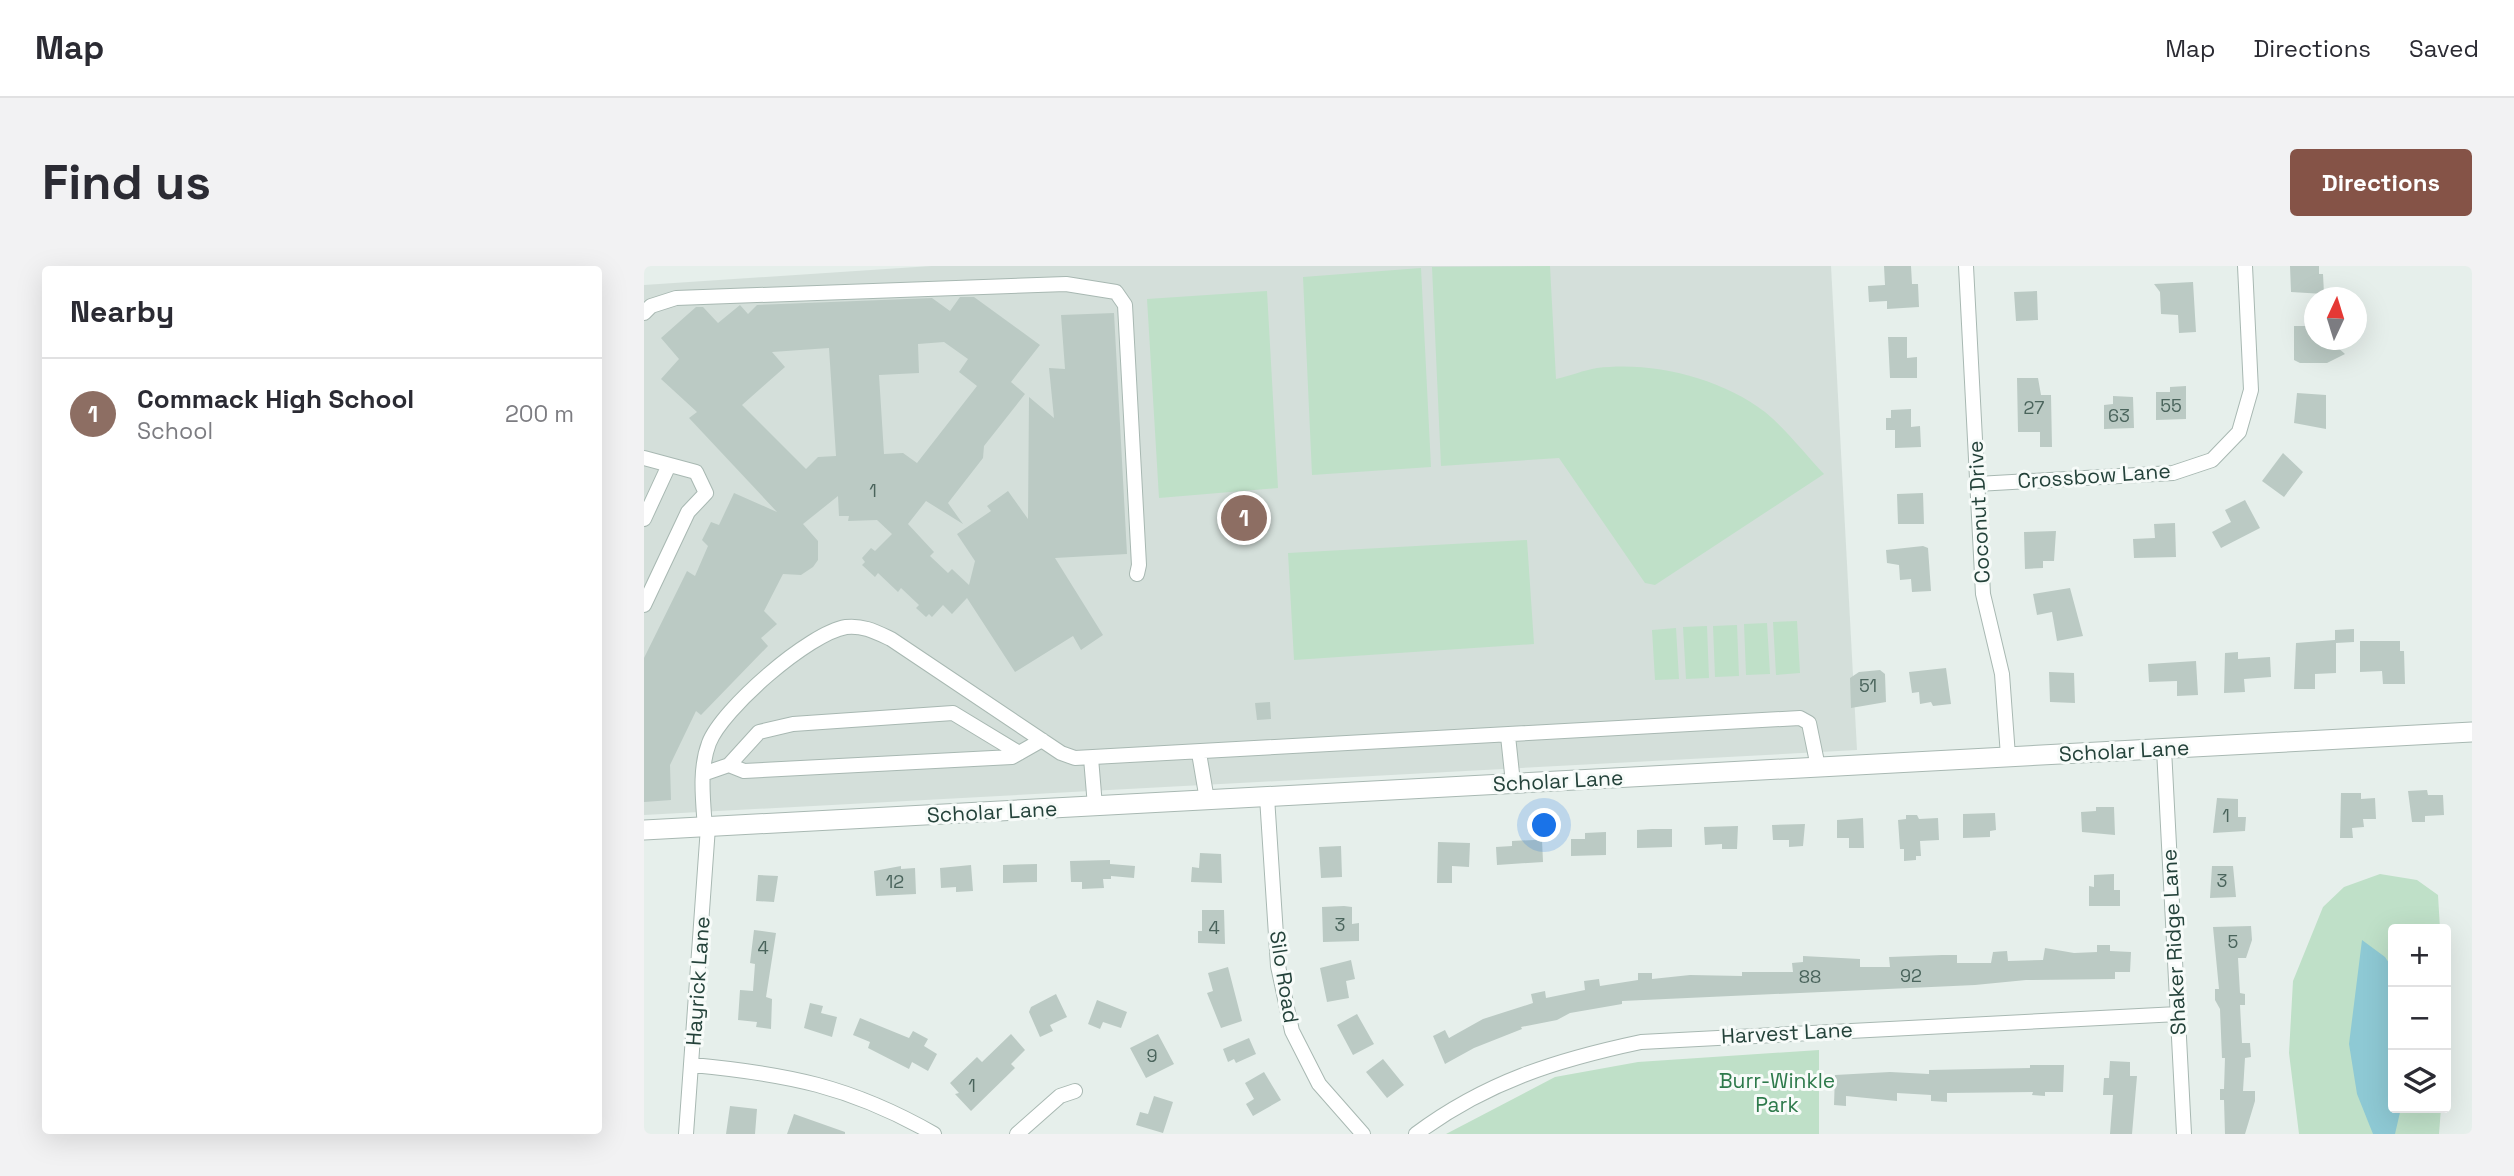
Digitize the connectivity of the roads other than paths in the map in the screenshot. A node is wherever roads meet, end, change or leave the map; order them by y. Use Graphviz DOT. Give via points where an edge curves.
graph roads {
  1 [pos="1966,266"];
  2 [pos="2245,266"];
  3 [pos="644,313"];
  4 [pos="644,458"];
  5 [pos="669,465"];
  6 [pos="1977,484"];
  7 [pos="644,519"];
  8 [pos="1137,574"];
  9 [pos="644,605"];
  10 [pos="2472,732"];
  11 [pos="1508,736"];
  12 [pos="1042,740"];
  13 [pos="2164,750"];
  14 [pos="1199,752"];
  15 [pos="1019,753"];
  16 [pos="2008,756"];
  17 [pos="1091,758"];
  18 [pos="729,765"];
  19 [pos="1818,767"];
  20 [pos="703,774"];
  21 [pos="1513,783"];
  22 [pos="1267,797"];
  23 [pos="1207,800"];
  24 [pos="1095,806"];
  25 [pos="706,827"];
  26 [pos="644,830"];
  27 [pos="2178,1014"];
  28 [pos="693,1065"];
  29 [pos="1075,1091"];
  30 [pos="686,1134"];
  31 [pos="934,1134"];
  32 [pos="1017,1134"];
  33 [pos="1363,1134"];
  34 [pos="1416,1134"];
  35 [pos="2184,1134"];
  1 -- 6 [label="street, Coconut Drive"];
  2 -- 6 [label="street, Crossbow Lane" via="2250,390 2239,432 2212,460 2173,472"];
  3 -- 8 [label="street" via="677,298 759,294 1066,284 1116,292 1125,305"];
  4 -- 5 [label="street"];
  5 -- 7 [label="street"];
  5 -- 9 [label="street" via="696,472 706,493 688,512"];
  6 -- 16 [label="street, Coconut Drive" via="1983,594 2003,674"];
  10 -- 13 [label="street, Scholar Lane"];
  11 -- 14 [label="street"];
  11 -- 19 [label="street" via="1800,718 1809,723"];
  11 -- 21 [label="street"];
  12 -- 15 [label="street"];
  12 -- 17 [label="street, Hayrick Lane" via="1068,756"];
  12 -- 20 [label="street, Hayrick Lane" via="891,639 863,627 844,627 785,661 734,707 710,740"];
  13 -- 16 [label="street, Scholar Lane"];
  13 -- 27 [label="street, Shaker Ridge Lane"];
  14 -- 17 [label="street"];
  14 -- 23 [label="street"];
  15 -- 18 [label="street" via="1012,757 744,771"];
  15 -- 18 [label="street" via="953,713 793,724 758,732"];
  16 -- 19 [label="street, Scholar Lane"];
  17 -- 24 [label="street"];
  18 -- 20 [label="street"];
  19 -- 21 [label="street, Scholar Lane"];
  20 -- 25 [label="street, Hayrick Lane"];
  21 -- 22 [label="street, Scholar Lane"];
  22 -- 23 [label="street, Scholar Lane"];
  22 -- 33 [label="street, Silo Road" via="1278,966 1292,1031 1319,1084"];
  23 -- 24 [label="street, Scholar Lane"];
  24 -- 25 [label="street, Scholar Lane"];
  25 -- 26 [label="street, Scholar Lane"];
  25 -- 28 [label="street, Hayrick Lane"];
  27 -- 34 [label="street, Harvest Lane" via="1641,1042 1524,1073 1454,1105"];
  27 -- 35 [label="street, Shaker Ridge Lane"];
  28 -- 30 [label="street, Hayrick Lane"];
  28 -- 31 [label="street" via="810,1081 891,1109"];
  29 -- 32 [label="street" via="1060,1096"];
}
